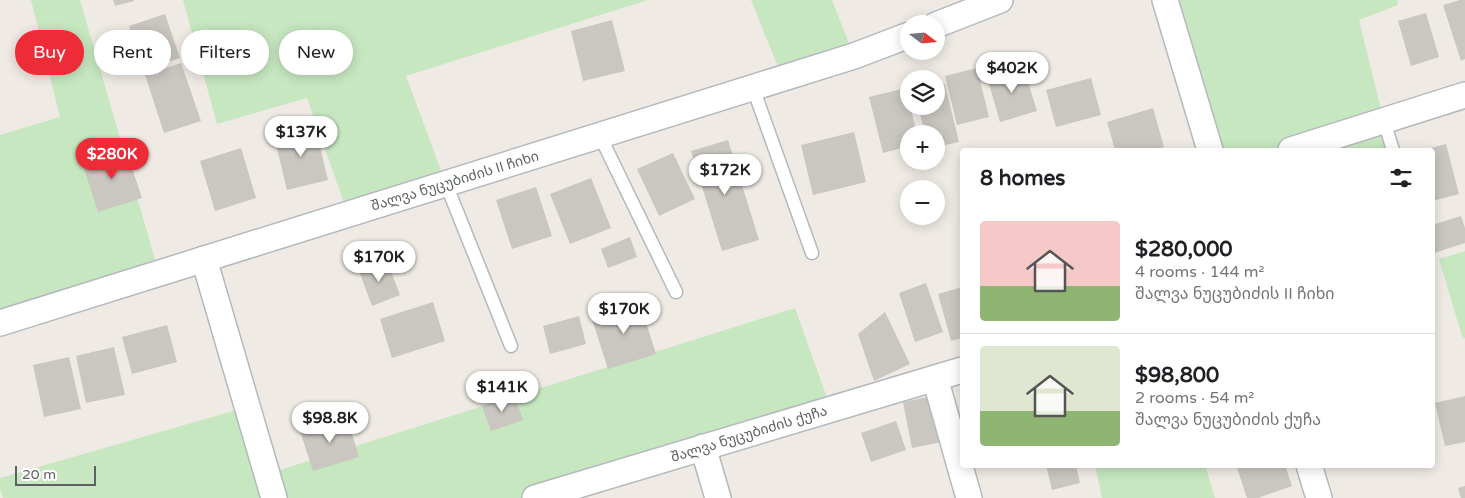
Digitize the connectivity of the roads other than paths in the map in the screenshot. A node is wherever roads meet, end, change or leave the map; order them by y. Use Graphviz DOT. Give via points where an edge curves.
graph roads {
  1 [pos="1000,0"];
  2 [pos="1165,0"];
  3 [pos="945,21"];
  4 [pos="900,38"];
  5 [pos="753,88"];
  6 [pos="1465,95"];
  7 [pos="1384,120"];
  8 [pos="600,136"];
  9 [pos="1209,148"];
  10 [pos="1297,148"];
  11 [pos="1392,148"];
  12 [pos="446,184"];
  13 [pos="812,253"];
  14 [pos="204,259"];
  15 [pos="676,292"];
  16 [pos="0,324"];
  17 [pos="511,346"];
  18 [pos="960,371"];
  19 [pos="935,378"];
  20 [pos="703,447"];
  21 [pos="960,466"];
  22 [pos="960,468"];
  23 [pos="1311,468"];
  24 [pos="274,498"];
  25 [pos="535,498"];
  26 [pos="718,498"];
  27 [pos="969,498"];
  28 [pos="1319,498"];
  1 -- 3 [label="street"];
  2 -- 9 [label="street"];
  4 -- 5 [label="street, შალვა ნუცუბიძის II ჩიხი"];
  5 -- 8 [label="street, შალვა ნუცუბიძის II ჩიხი"];
  5 -- 13 [label="lane"];
  6 -- 7 [label="street"];
  7 -- 10 [label="street"];
  7 -- 11 [label="lane"];
  8 -- 12 [label="street, შალვა ნუცუბიძის II ჩიხი"];
  8 -- 15 [label="lane"];
  12 -- 14 [label="street, შალვა ნუცუბიძის II ჩიხი"];
  12 -- 17 [label="lane"];
  14 -- 16 [label="street, შალვა ნუცუბიძის II ჩიხი"];
  14 -- 24 [label="street"];
  18 -- 19 [label="street, შალვა ნუცუბიძის ქუჩა"];
  19 -- 20 [label="street, შალვა ნუცუბიძის ქუჩა"];
  19 -- 21 [label="street"];
  20 -- 25 [label="street, შალვა ნუცუბიძის ქუჩა"];
  20 -- 26 [label="street"];
  22 -- 27 [label="street"];
  23 -- 28 [label="street"];
}
